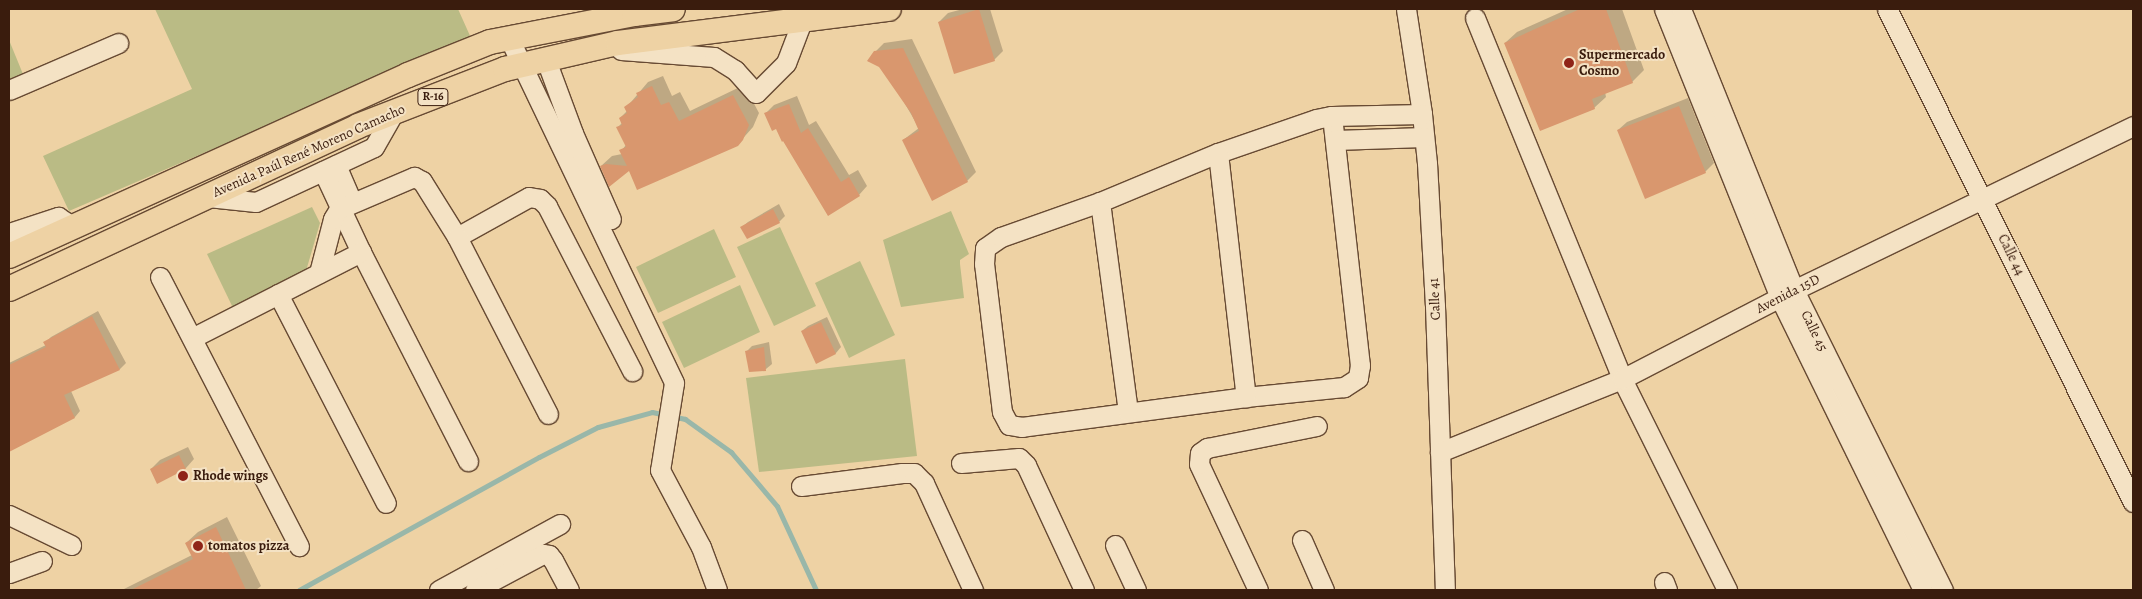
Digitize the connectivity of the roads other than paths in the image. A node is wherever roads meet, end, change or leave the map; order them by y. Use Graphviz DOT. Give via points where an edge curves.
graph roads {
  1 [pos="673,9"];
  2 [pos="889,9"];
  3 [pos="1406,9"];
  4 [pos="1664,9"];
  5 [pos="1681,9"];
  6 [pos="1887,9"];
  7 [pos="1475,18"];
  8 [pos="802,21"];
  9 [pos="509,38"];
  10 [pos="118,43"];
  11 [pos="593,49"];
  12 [pos="546,60"];
  13 [pos="521,65"];
  14 [pos="9,90"];
  15 [pos="394,112"];
  16 [pos="1422,114"];
  17 [pos="1332,116"];
  18 [pos="2133,126"];
  19 [pos="1424,137"];
  20 [pos="1335,140"];
  21 [pos="1218,153"];
  22 [pos="330,168"];
  23 [pos="208,197"];
  24 [pos="1983,199"];
  25 [pos="1100,202"];
  26 [pos="346,205"];
  27 [pos="611,219"];
  28 [pos="74,227"];
  29 [pos="9,233"];
  30 [pos="457,237"];
  31 [pos="361,252"];
  32 [pos="9,256"];
  33 [pos="319,273"];
  34 [pos="160,277"];
  35 [pos="9,290"];
  36 [pos="278,294"];
  37 [pos="1787,294"];
  38 [pos="192,338"];
  39 [pos="632,371"];
  40 [pos="1622,379"];
  41 [pos="1246,396"];
  42 [pos="1128,411"];
  43 [pos="548,414"];
  44 [pos="1317,426"];
  45 [pos="1440,452"];
  46 [pos="468,461"];
  47 [pos="961,463"];
  48 [pos="800,486"];
  49 [pos="2133,502"];
  50 [pos="386,503"];
  51 [pos="9,515"];
  52 [pos="560,524"];
  53 [pos="1302,540"];
  54 [pos="71,545"];
  55 [pos="1115,545"];
  56 [pos="299,546"];
  57 [pos="42,562"];
  58 [pos="9,573"];
  59 [pos="439,590"];
  60 [pos="475,590"];
  61 [pos="569,590"];
  62 [pos="717,590"];
  63 [pos="973,590"];
  64 [pos="1084,590"];
  65 [pos="1136,590"];
  66 [pos="1258,590"];
  67 [pos="1324,590"];
  68 [pos="1445,590"];
  69 [pos="1727,590"];
  70 [pos="1923,590"];
  71 [pos="1943,590"];
  1 -- 9 [label="main road, Avenida Paúl René Moreno Camacho / R-16"];
  2 -- 8 [label="main road, Avenida Paúl René Moreno Camacho / R-16"];
  3 -- 16 [label="street, Calle 41"];
  4 -- 37 [label="street, Calle 45"];
  5 -- 37 [label="street, Calle 45"];
  6 -- 24 [label="street, Calle 44"];
  7 -- 40 [label="street"];
  8 -- 11 [label="main road, Avenida Paúl René Moreno Camacho / R-16" via="618,43"];
  8 -- 11 [label="street" via="786,63 756,93 735,70 714,57"];
  9 -- 13 [label="street"];
  9 -- 28 [label="main road, Avenida Paúl René Moreno Camacho / R-16" via="490,42 408,75"];
  10 -- 14 [label="street"];
  11 -- 12 [label="main road, Avenida Paúl René Moreno Camacho / R-16"];
  12 -- 13 [label="main road, Avenida Paúl René Moreno Camacho / R-16"];
  12 -- 27 [label="street" via="573,133"];
  13 -- 15 [label="main road, Avenida Paúl René Moreno Camacho / R-16"];
  13 -- 62 [label="street" via="674,383 660,470 701,547"];
  15 -- 22 [label="street" via="374,147"];
  15 -- 23 [label="main road, Avenida Paúl René Moreno Camacho / R-16"];
  16 -- 17 [label="street"];
  16 -- 19 [label="street, Calle 41"];
  17 -- 20 [label="street"];
  17 -- 21 [label="street"];
  18 -- 24 [label="street, Avenida 15D"];
  19 -- 20 [label="street"];
  19 -- 45 [label="street, Calle 41"];
  20 -- 41 [label="street" via="1360,365 1358,378 1344,387"];
  21 -- 25 [label="street"];
  21 -- 41 [label="street"];
  22 -- 23 [label="street" via="256,202"];
  22 -- 26 [label="street"];
  23 -- 35 [label="main road, Avenida Paúl René Moreno Camacho / R-16"];
  24 -- 37 [label="street, Avenida 15D"];
  24 -- 49 [label="street, Calle 44"];
  25 -- 42 [label="street"];
  25 -- 42 [label="street" via="1001,237 985,248 984,264 1002,412 1009,425 1022,427"];
  26 -- 30 [label="street" via="414,177 422,181 430,192"];
  26 -- 31 [label="street"];
  26 -- 33 [label="street" via="333,219"];
  28 -- 29 [label="street" via="58,216"];
  28 -- 32 [label="main road, Avenida Paúl René Moreno Camacho / R-16"];
  30 -- 39 [label="street" via="529,197 540,199 547,206"];
  30 -- 43 [label="street"];
  31 -- 33 [label="street"];
  31 -- 46 [label="street"];
  33 -- 36 [label="street"];
  34 -- 38 [label="street"];
  36 -- 38 [label="street"];
  36 -- 50 [label="street"];
  37 -- 40 [label="street, Avenida 15D"];
  37 -- 70 [label="street, Calle 45"];
  37 -- 71 [label="street, Calle 45"];
  38 -- 56 [label="street"];
  40 -- 45 [label="street, Avenida 15D"];
  40 -- 69 [label="street"];
  41 -- 42 [label="street"];
  44 -- 66 [label="street" via="1207,448 1200,453 1201,470"];
  45 -- 68 [label="street, Calle 41"];
  47 -- 64 [label="street" via="1019,458 1026,465"];
  48 -- 63 [label="street" via="914,473 924,483"];
  51 -- 54 [label="street"];
  52 -- 59 [label="street"];
  53 -- 67 [label="street"];
  55 -- 65 [label="street"];
  57 -- 58 [label="street"];
  60 -- 61 [label="street" via="543,554 549,554"];
}
